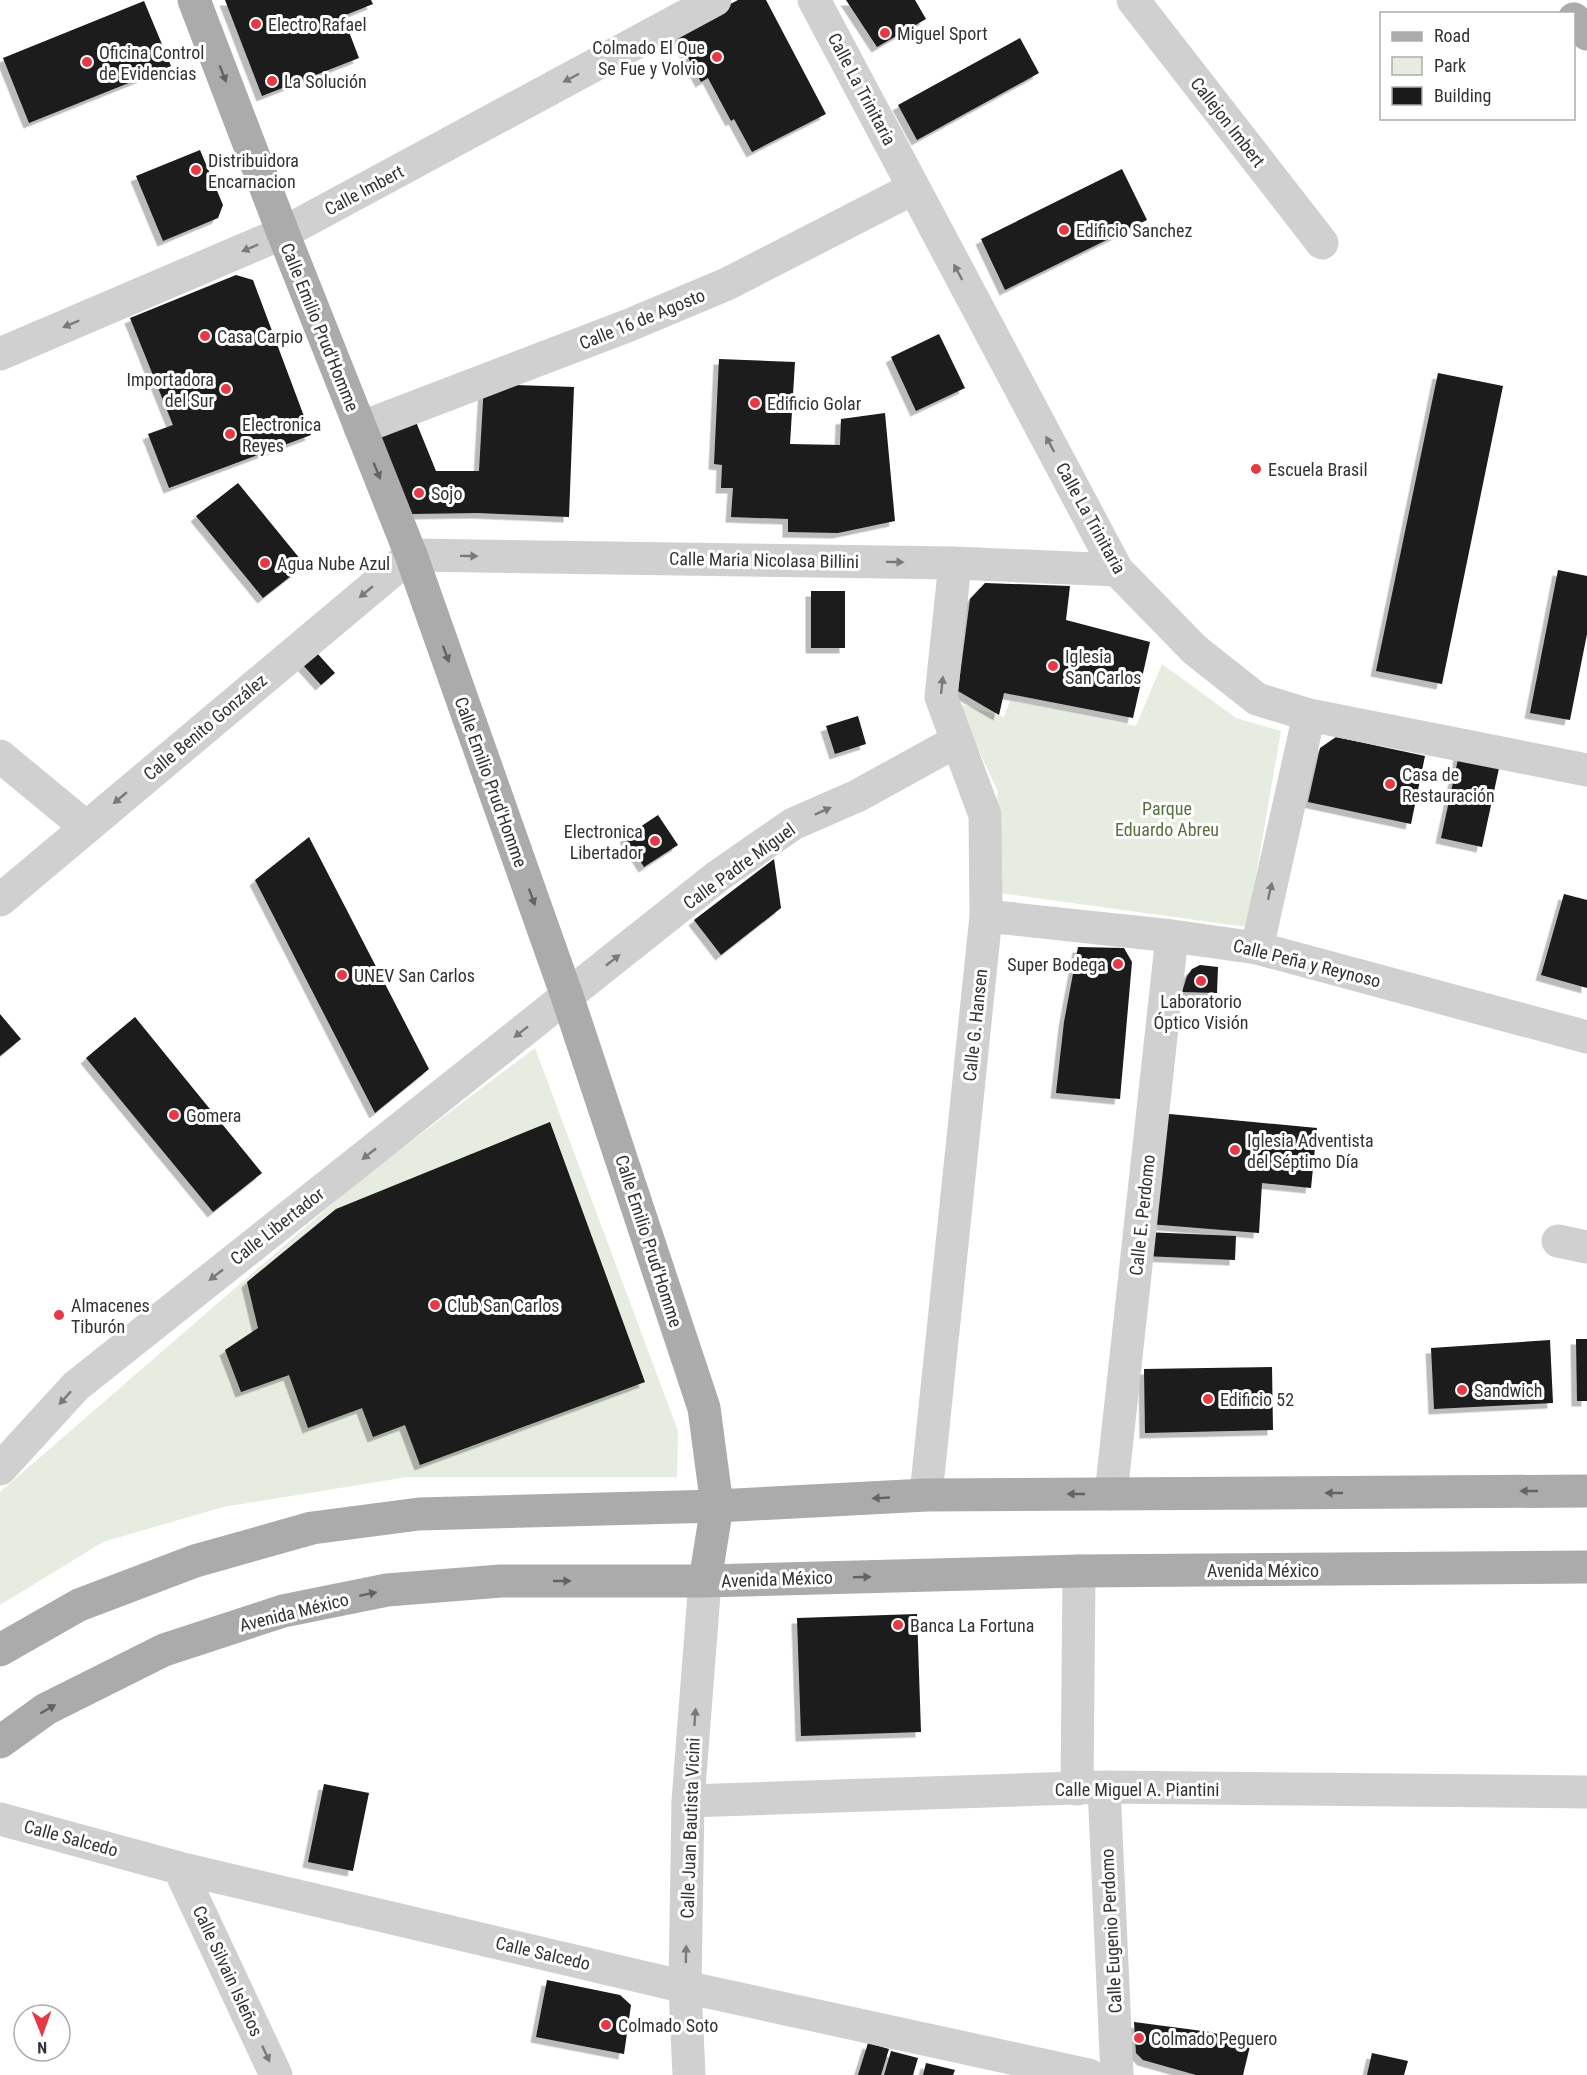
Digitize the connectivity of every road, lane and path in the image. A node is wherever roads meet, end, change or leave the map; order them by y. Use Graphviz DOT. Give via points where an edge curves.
graph roads {
  1 [pos="194,0"];
  2 [pos="715,0"];
  3 [pos="814,0"];
  4 [pos="1133,0"];
  5 [pos="1558,0"];
  6 [pos="1567,12"];
  7 [pos="1575,19"];
  8 [pos="1587,34"];
  9 [pos="914,188"];
  10 [pos="283,234"];
  11 [pos="1322,243"];
  12 [pos="0,354"];
  13 [pos="360,428"];
  14 [pos="411,555"];
  15 [pos="955,563"];
  16 [pos="1117,570"];
  17 [pos="1309,715"];
  18 [pos="957,741"];
  19 [pos="0,756"];
  20 [pos="1587,770"];
  21 [pos="86,827"];
  22 [pos="0,900"];
  23 [pos="986,916"];
  24 [pos="1173,936"];
  25 [pos="1257,948"];
  26 [pos="567,996"];
  27 [pos="1587,1037"];
  28 [pos="0,1469"];
  29 [pos="1587,1491"];
  30 [pos="1111,1494"];
  31 [pos="926,1495"];
  32 [pos="717,1506"];
  33 [pos="1587,1567"];
  34 [pos="1079,1571"];
  35 [pos="705,1581"];
  36 [pos="0,1650"];
  37 [pos="0,1742"];
  38 [pos="1091,1788"];
  39 [pos="1587,1792"];
  40 [pos="688,1801"];
  41 [pos="0,1819"];
  42 [pos="179,1868"];
  43 [pos="685,1987"];
  44 [pos="276,2075"];
  45 [pos="689,2075"];
  46 [pos="1089,2075"];
  47 [pos="1117,2075"];
  1 -- 10 [label="main road, Calle Emilio Prud'Homme, one-way"];
  2 -- 10 [label="street, Calle Imbert, one-way"];
  3 -- 9 [label="street, Calle La Trinitaria"];
  4 -- 11 [label="street, Callejon Imbert"];
  5 -- 6 [label="main road"];
  7 -- 8 [label="main road"];
  9 -- 13 [label="street, Calle 16 de Agosto" via="727,284"];
  16 -- 9 [label="street, Calle La Trinitaria, one-way"];
  10 -- 12 [label="street, Calle Imbert, one-way"];
  10 -- 13 [label="main road, Calle Emilio Prud'Homme"];
  13 -- 14 [label="main road, Calle Emilio Prud'Homme, one-way"];
  14 -- 15 [label="street, Calle Maria Nicolasa Billini, one-way"];
  14 -- 21 [label="street, Calle Benito González, one-way"];
  14 -- 26 [label="main road, Calle Emilio Prud'Homme, one-way"];
  15 -- 16 [label="street, Calle Maria Nicolasa Billini"];
  18 -- 15 [label="street, Calle G. Hansen, one-way" via="941,697"];
  16 -- 17 [label="street, Calle La Trinitaria" via="1195,650 1257,699"];
  17 -- 20 [label="street, Calle La Trinitaria"];
  25 -- 17 [label="street, one-way"];
  18 -- 23 [label="street, Calle G. Hansen" via="985,815"];
  26 -- 18 [label="street, Calle Padre Miguel, one-way" via="718,876 793,824 857,796"];
  19 -- 21 [label="street"];
  21 -- 22 [label="street, Calle Benito González"];
  23 -- 24 [label="street, Calle Peña y Reynoso"];
  23 -- 31 [label="street, Calle G. Hansen"];
  24 -- 25 [label="street, Calle Peña y Reynoso"];
  24 -- 30 [label="street, Calle E. Perdomo"];
  25 -- 27 [label="street, Calle Peña y Reynoso"];
  26 -- 28 [label="street, Calle Libertador, one-way" via="76,1386"];
  26 -- 32 [label="main road, Calle Emilio Prud'Homme" via="704,1408"];
  29 -- 30 [label="main road, one-way"];
  30 -- 31 [label="main road, one-way"];
  31 -- 32 [label="main road, one-way"];
  32 -- 35 [label="main road, Calle Emilio Prud'Homme"];
  32 -- 36 [label="main road" via="419,1514 312,1528 195,1561 79,1605"];
  33 -- 34 [label="main road, Avenida México"];
  35 -- 34 [label="main road, Avenida México, one-way"];
  34 -- 38 [label="street, Calle Eugenio Perdomo"];
  37 -- 35 [label="main road, Avenida México, one-way" via="46,1709 164,1650 283,1611 387,1590 490,1582"];
  40 -- 35 [label="street, Calle Juan Bautista Vicini, one-way"];
  38 -- 39 [label="street, Calle Miguel A. Piantini"];
  38 -- 40 [label="street, Calle Miguel A. Piantini"];
  38 -- 47 [label="street, Calle Eugenio Perdomo"];
  43 -- 40 [label="street, Calle Juan Bautista Vicini, one-way"];
  41 -- 42 [label="street, Calle Salcedo"];
  42 -- 43 [label="street, Calle Salcedo"];
  42 -- 44 [label="street, Calle Silvain Isleños, one-way"];
  43 -- 45 [label="street, Calle Juan Bautista Vicini"];
  43 -- 46 [label="street, Calle Salcedo"];
}
